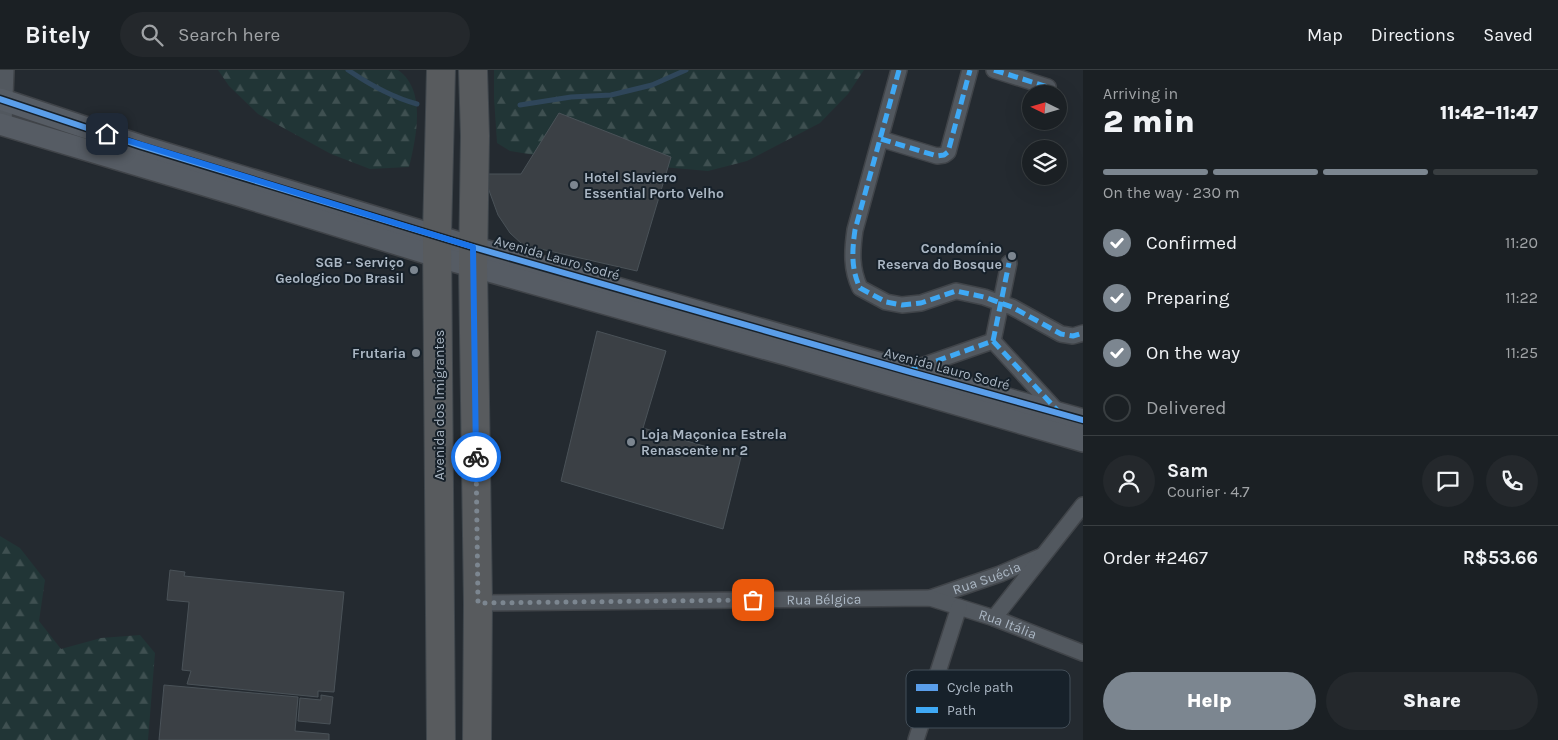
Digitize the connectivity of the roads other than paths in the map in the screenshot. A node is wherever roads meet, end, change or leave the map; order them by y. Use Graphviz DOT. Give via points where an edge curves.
graph roads {
  1 [pos="6,70"];
  2 [pos="442,70"];
  3 [pos="473,70"];
  4 [pos="899,70"];
  5 [pos="970,70"];
  6 [pos="994,70"];
  7 [pos="1042,85"];
  8 [pos="2,100"];
  9 [pos="2,125"];
  10 [pos="881,139"];
  11 [pos="438,246"];
  12 [pos="473,257"];
  13 [pos="1009,263"];
  14 [pos="1002,303"];
  15 [pos="1083,333"];
  16 [pos="993,341"];
  17 [pos="907,371"];
  18 [pos="1060,413"];
  19 [pos="1083,420"];
  20 [pos="1083,441"];
  21 [pos="1083,505"];
  22 [pos="1043,556"];
  23 [pos="930,598"];
  24 [pos="478,603"];
  25 [pos="959,607"];
  26 [pos="994,618"];
  27 [pos="1083,653"];
  28 [pos="939,670"];
  29 [pos="920,728"];
  30 [pos="441,740"];
  31 [pos="476,740"];
  32 [pos="916,740"];
  1 -- 8 [label="street"];
  2 -- 11 [label="highway, Avenida dos Imigrantes"];
  3 -- 12 [label="highway"];
  4 -- 10 [label="street"];
  5 -- 10 [label="street" via="948,152 937,156"];
  6 -- 7 [label="street"];
  8 -- 9 [label="street"];
  8 -- 11 [label="street, Avenida Lauro Sodré"];
  9 -- 11 [label="street, Avenida Lauro Sodré" via="238,195"];
  10 -- 14 [label="street" via="855,230 853,268 860,288 886,302 902,305 921,303 956,291"];
  11 -- 12 [label="street, Avenida Lauro Sodré"];
  11 -- 30 [label="highway, Avenida dos Imigrantes"];
  12 -- 17 [label="street, Avenida Lauro Sodré"];
  12 -- 20 [label="street, Avenida Lauro Sodré" via="788,355"];
  12 -- 24 [label="highway"];
  13 -- 14 [label="street"];
  14 -- 15 [label="street" via="1061,334 1074,336"];
  14 -- 16 [label="street"];
  16 -- 17 [label="street"];
  16 -- 18 [label="street"];
  17 -- 18 [label="street, Avenida Lauro Sodré"];
  18 -- 19 [label="street, Avenida Lauro Sodré"];
  21 -- 22 [label="street, Rua Suécia"];
  22 -- 23 [label="street, Rua Suécia"];
  22 -- 26 [label="street, Rua Suécia"];
  23 -- 24 [label="street, Rua Bélgica"];
  23 -- 25 [label="street, Rua Itália"];
  24 -- 31 [label="highway"];
  25 -- 26 [label="street, Rua Itália"];
  25 -- 28 [label="street"];
  26 -- 27 [label="street, Rua Itália"];
  29 -- 32 [label="street"];
}
